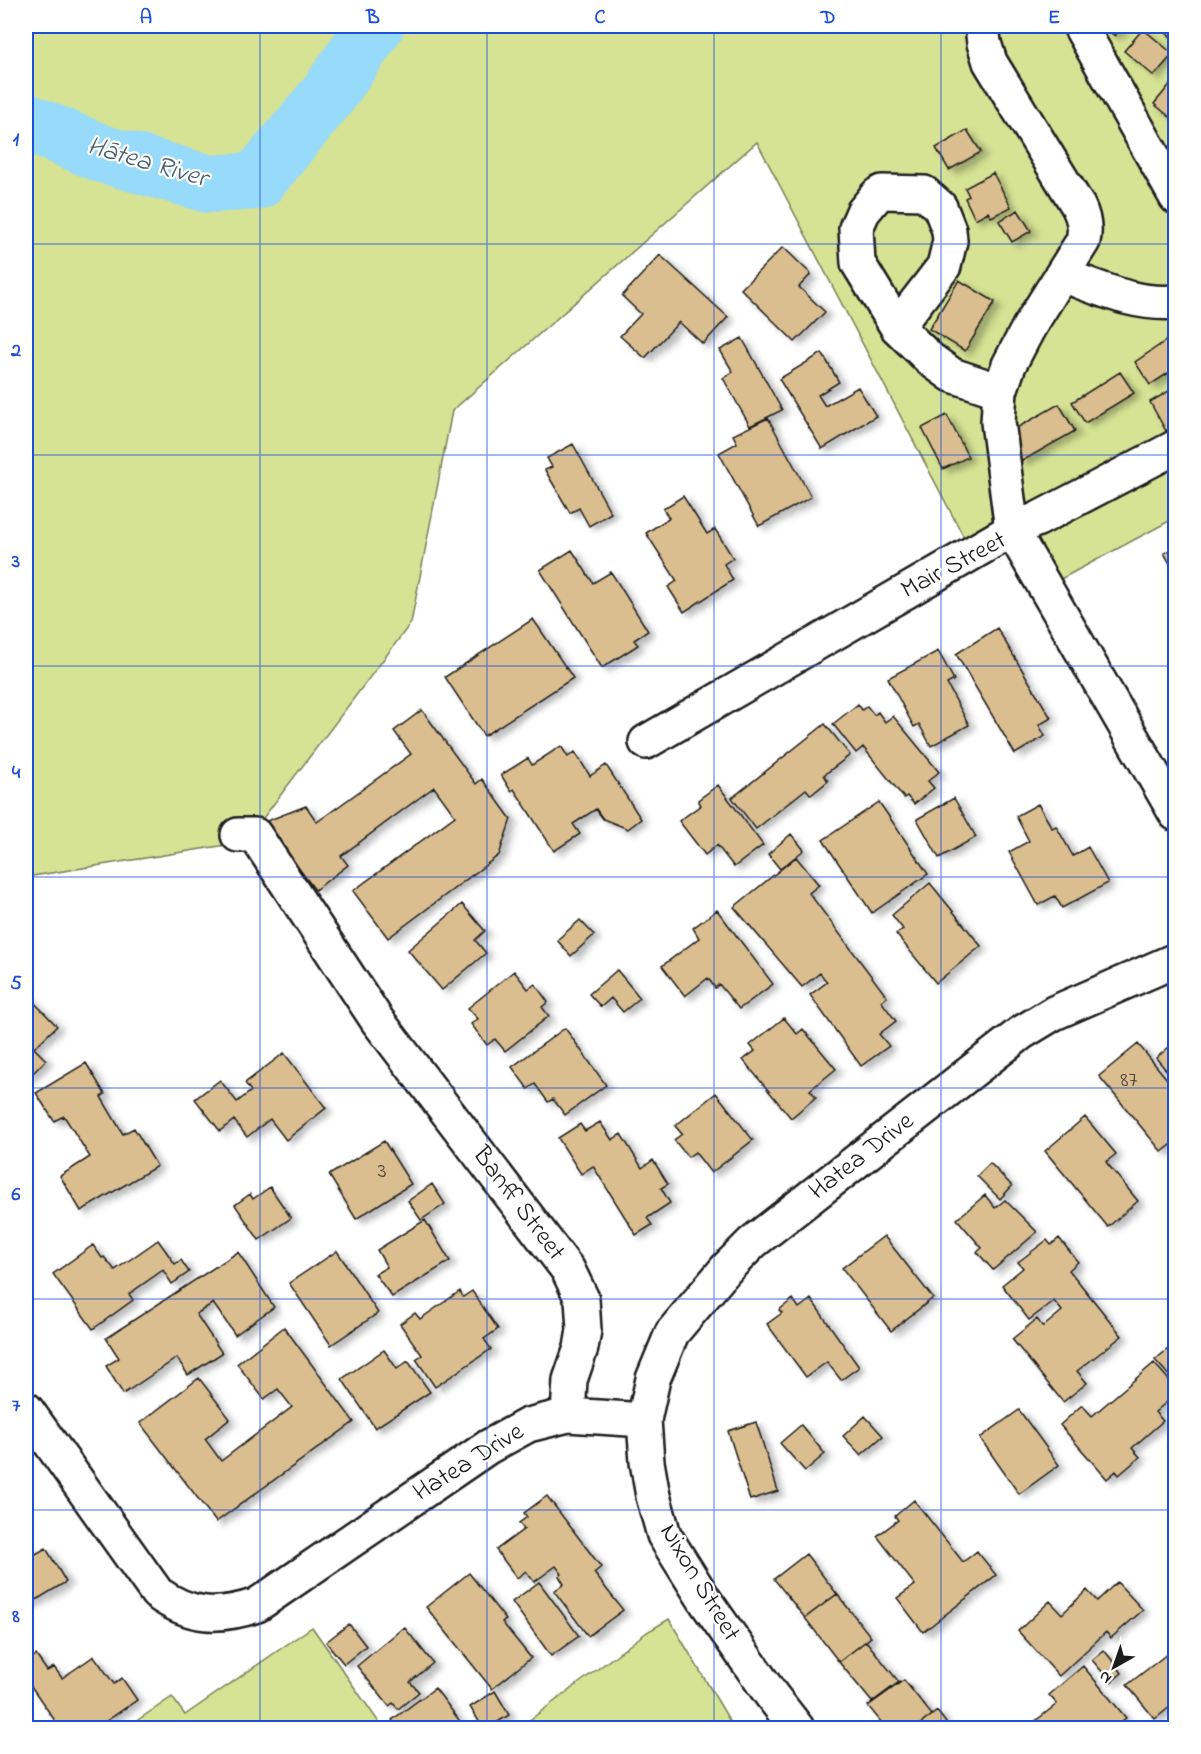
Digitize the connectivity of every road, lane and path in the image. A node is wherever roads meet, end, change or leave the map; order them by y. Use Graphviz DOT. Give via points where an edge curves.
graph roads {
  1 [pos="982,26"];
  2 [pos="1080,26"];
  3 [pos="1176,197"];
  4 [pos="1062,275"];
  5 [pos="1176,302"];
  6 [pos="897,327"];
  7 [pos="1000,391"];
  8 [pos="1176,447"];
  9 [pos="1012,530"];
  10 [pos="646,742"];
  11 [pos="1176,814"];
  12 [pos="238,835"];
  13 [pos="1176,960"];
  14 [pos="26,1409"];
  15 [pos="568,1415"];
  16 [pos="644,1420"];
  17 [pos="797,1728"];
  1 -- 4 [label="street" via="990,62 1082,214 1083,241"];
  2 -- 3 [label="street"];
  4 -- 5 [label="street" via="1134,300"];
  4 -- 7 [label="street" via="1029,327"];
  6 -- 7 [label="street" via="952,375"];
  7 -- 9 [label="street" via="998,422"];
  8 -- 9 [label="street"];
  9 -- 10 [label="street, Mair Street"];
  9 -- 11 [label="street, Mair Street"];
  12 -- 15 [label="street, Banff Street" via="255,835 376,1020 576,1283 582,1299 584,1330 570,1380"];
  13 -- 16 [label="street, Hatea Drive" via="1054,1013 1021,1033 753,1242 672,1333 653,1379"];
  14 -- 15 [label="street, Hatea Drive" via="157,1593 174,1605 213,1614 257,1605 488,1447 528,1425"];
  15 -- 16 [label="street, Hatea Drive"];
  16 -- 17 [label="street, Nixon Street" via="646,1462 664,1535"];
}
